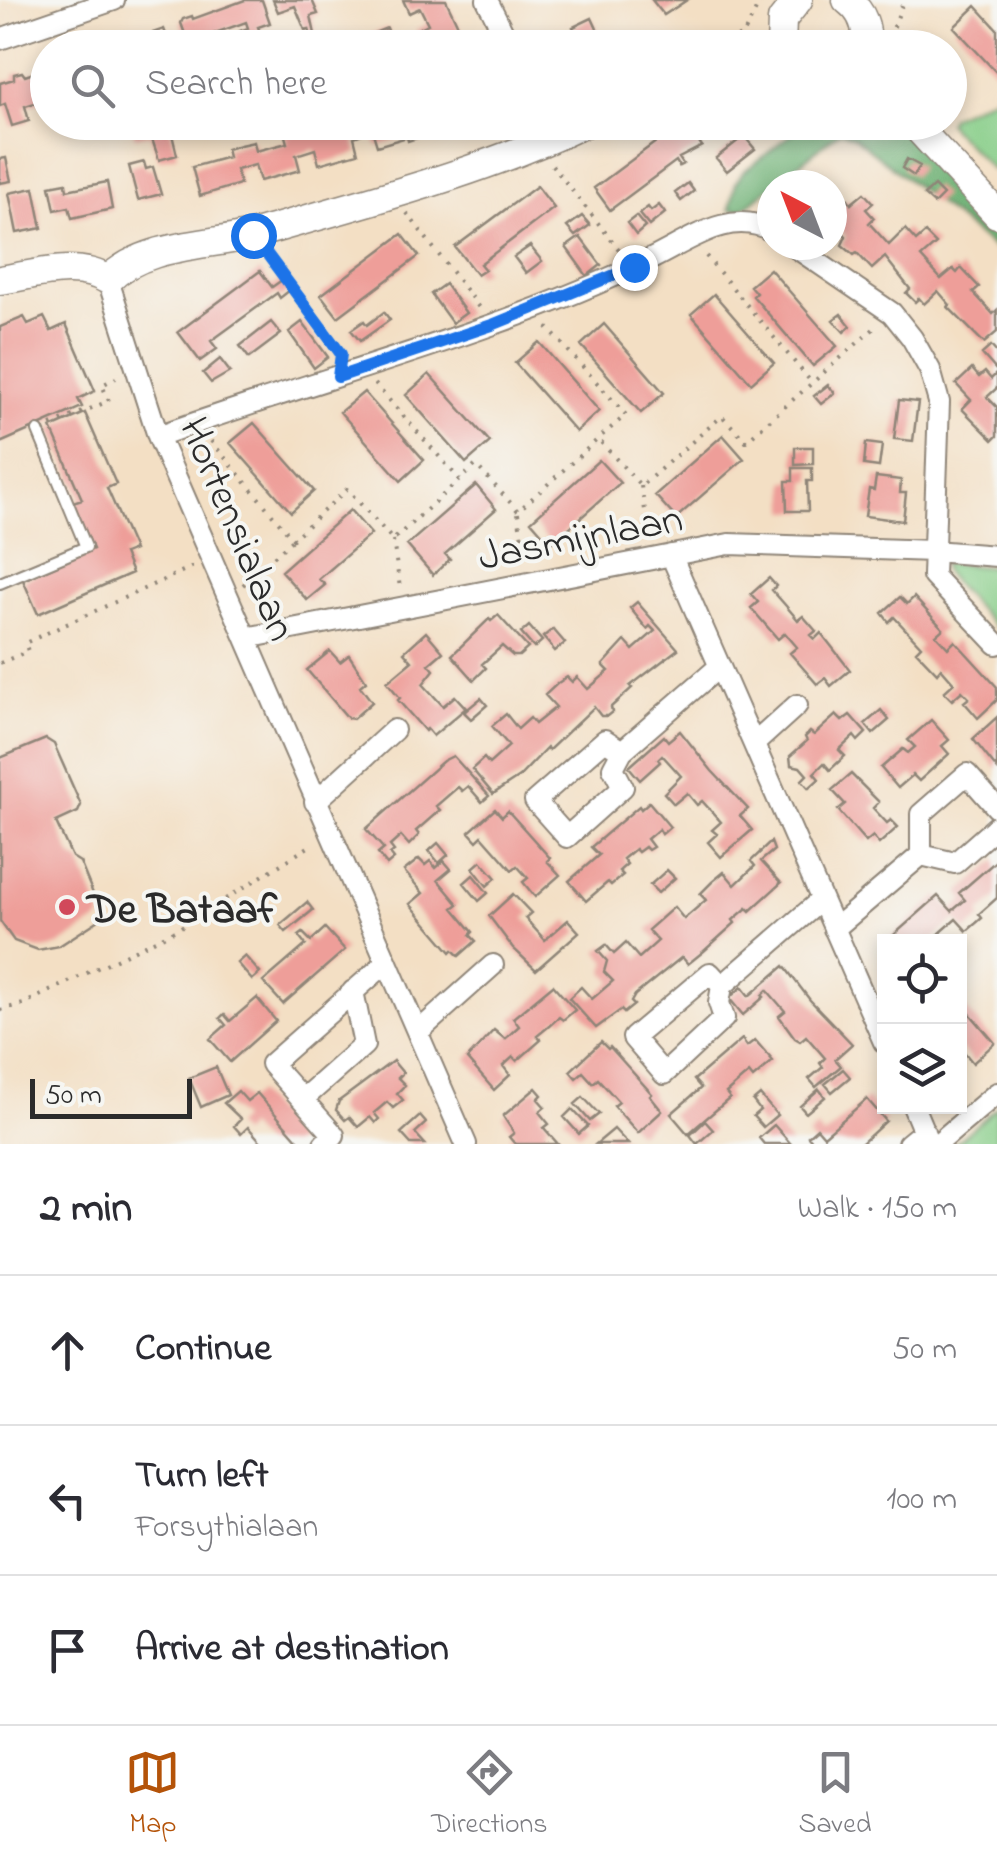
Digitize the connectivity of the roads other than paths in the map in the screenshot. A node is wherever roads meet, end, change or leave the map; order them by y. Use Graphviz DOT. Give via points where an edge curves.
graph roads {
  1 [pos="114,0"];
  2 [pos="487,0"];
  3 [pos="798,0"];
  4 [pos="853,1"];
  5 [pos="502,30"];
  6 [pos="780,30"];
  7 [pos="866,30"];
  8 [pos="0,40"];
  9 [pos="535,140"];
  10 [pos="929,140"];
  11 [pos="997,214"];
  12 [pos="757,225"];
  13 [pos="814,260"];
  14 [pos="0,280"];
  15 [pos="108,280"];
  16 [pos="38,430"];
  17 [pos="158,436"];
  18 [pos="933,551"];
  19 [pos="997,556"];
  20 [pos="662,557"];
  21 [pos="0,584"];
  22 [pos="246,638"];
  23 [pos="997,644"];
  24 [pos="720,666"];
  25 [pos="797,705"];
  26 [pos="394,730"];
  27 [pos="754,744"];
  28 [pos="622,751"];
  29 [pos="316,802"];
  30 [pos="997,808"];
  31 [pos="997,826"];
  32 [pos="920,855"];
  33 [pos="821,900"];
  34 [pos="834,929"];
  35 [pos="387,962"];
  36 [pos="493,965"];
  37 [pos="722,986"];
  38 [pos="353,992"];
  39 [pos="877,1026"];
  40 [pos="418,1032"];
  41 [pos="997,1092"];
  42 [pos="303,1099"];
  43 [pos="916,1114"];
  44 [pos="925,1141"];
  45 [pos="324,1144"];
  46 [pos="466,1144"];
  1 -- 8 [label="street"];
  2 -- 5 [label="street"];
  3 -- 6 [label="street"];
  4 -- 7 [label="street"];
  9 -- 15 [label="street" via="392,194 253,235 135,258"];
  10 -- 11 [label="street"];
  12 -- 17 [label="street" via="717,225 532,310"];
  13 -- 18 [label="street" via="892,313 930,370 939,402"];
  14 -- 15 [label="street" via="79,268"];
  15 -- 17 [label="street, Hortensialaan"];
  16 -- 21 [label="lane" via="86,547"];
  17 -- 22 [label="street, Hortensialaan"];
  18 -- 19 [label="street, Jasmijnlaan"];
  18 -- 20 [label="street, Jasmijnlaan" via="729,544"];
  18 -- 23 [label="street" via="934,576"];
  20 -- 22 [label="street, Jasmijnlaan"];
  20 -- 24 [label="street"];
  22 -- 29 [label="street, Hortensialaan"];
  24 -- 27 [label="street"];
  24 -- 28 [label="street"];
  25 -- 27 [label="street"];
  26 -- 29 [label="street"];
  27 -- 33 [label="street"];
  28 -- 28 [label="street" via="613,768 623,787 567,837 536,801 605,740"];
  29 -- 35 [label="street, Hortensialaan"];
  30 -- 32 [label="street" via="966,774 921,814"];
  31 -- 32 [label="street" via="955,863"];
  32 -- 34 [label="street"];
  33 -- 34 [label="street"];
  33 -- 37 [label="street"];
  34 -- 39 [label="street"];
  35 -- 38 [label="street"];
  35 -- 40 [label="street, Hortensialaan"];
  36 -- 40 [label="street"];
  37 -- 37 [label="street" via="710,972 632,1038 664,1074 724,1018"];
  38 -- 42 [label="street" via="364,1045"];
  38 -- 42 [label="street" via="271,1064"];
  40 -- 46 [label="street, Hortensialaan"];
  41 -- 44 [label="street"];
  42 -- 45 [label="street" via="334,1134"];
  43 -- 44 [label="street"];
}
